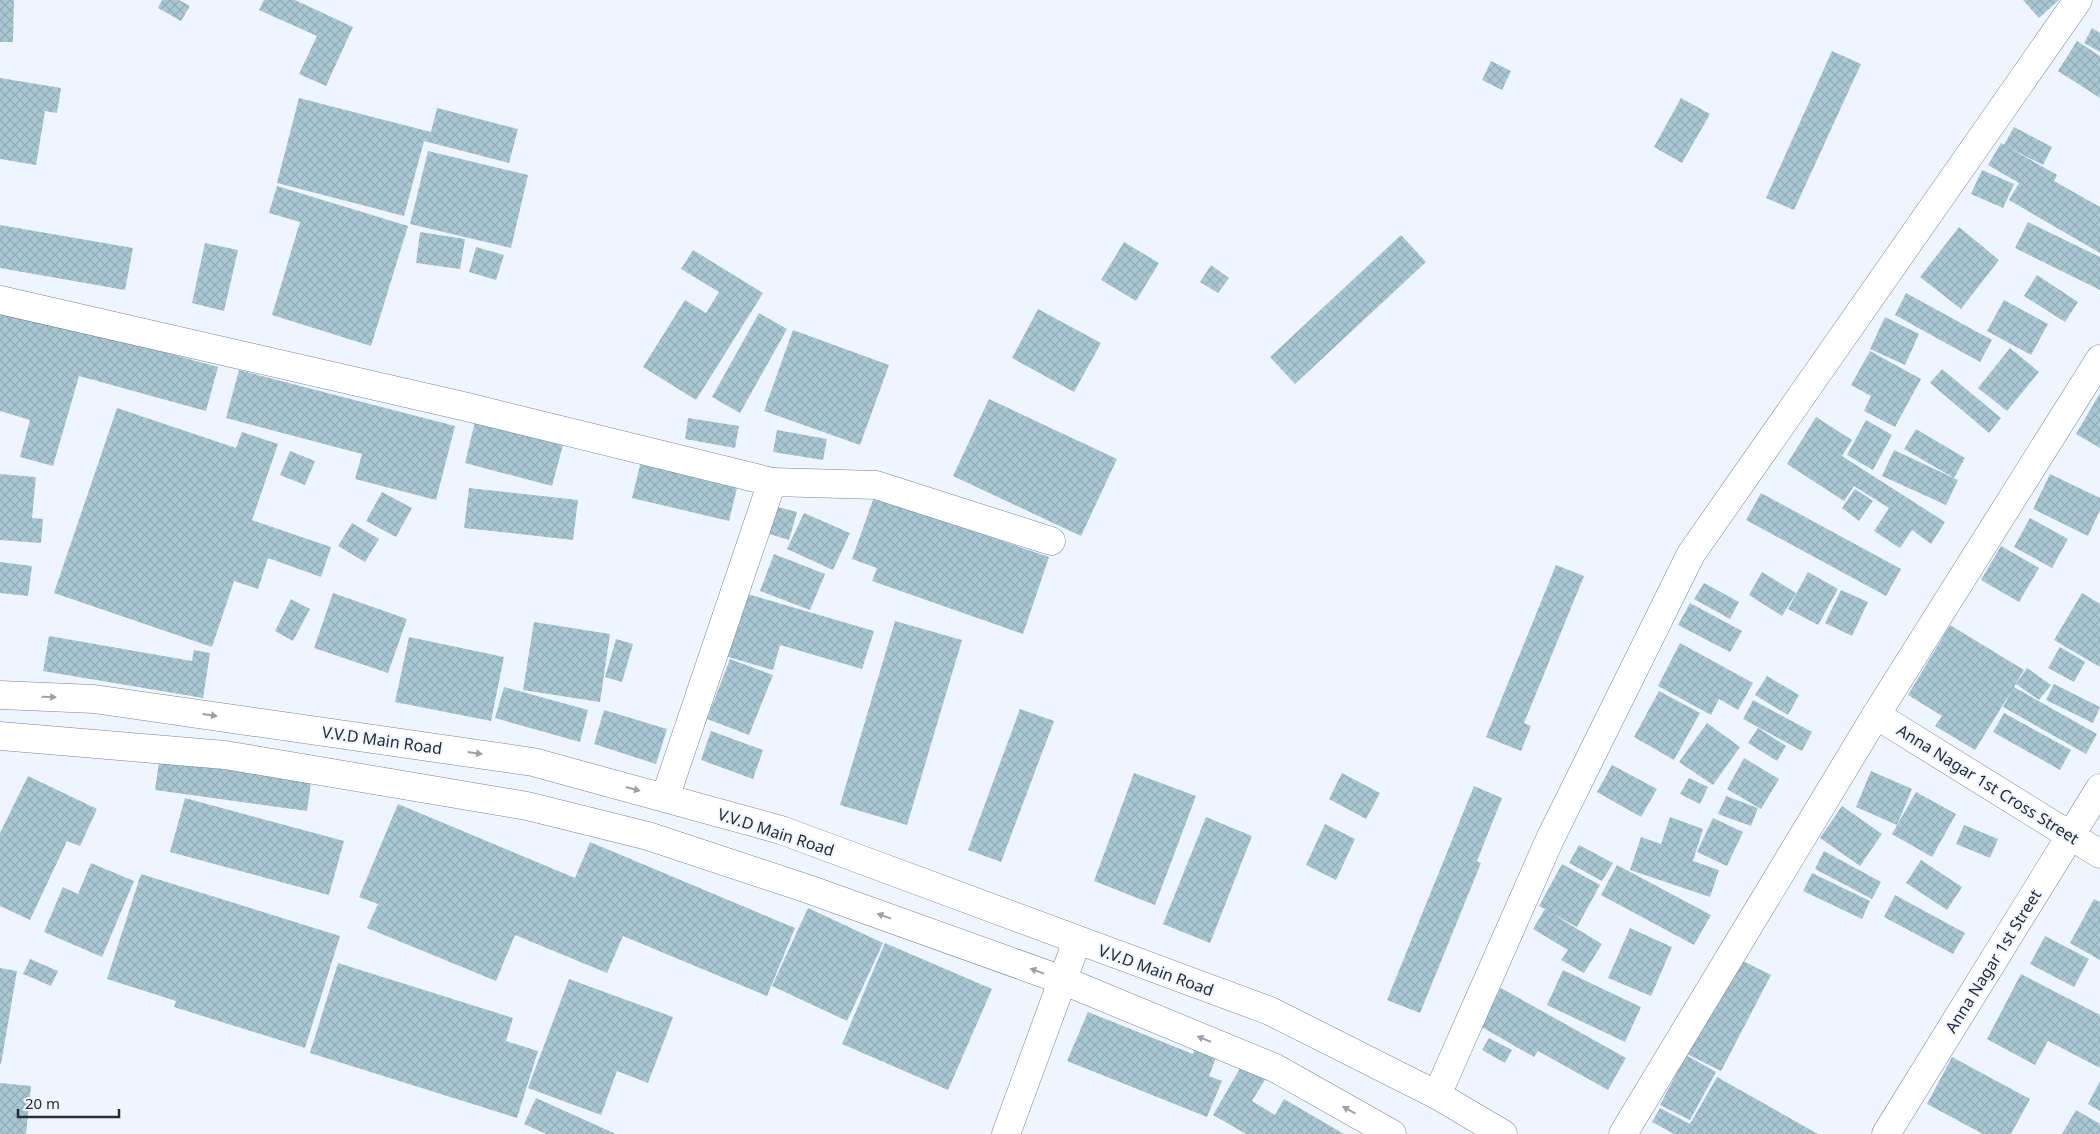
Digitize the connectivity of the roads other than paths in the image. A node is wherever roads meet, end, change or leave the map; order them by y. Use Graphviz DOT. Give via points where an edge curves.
graph roads {
  1 [pos="2078,0"];
  2 [pos="0,300"];
  3 [pos="2100,359"];
  4 [pos="772,482"];
  5 [pos="1051,541"];
  6 [pos="0,695"];
  7 [pos="1876,715"];
  8 [pos="0,736"];
  9 [pos="2100,788"];
  10 [pos="665,798"];
  11 [pos="2071,835"];
  12 [pos="648,836"];
  13 [pos="2100,854"];
  14 [pos="1077,941"];
  15 [pos="1062,980"];
  16 [pos="1437,1096"];
  17 [pos="1006,1134"];
  18 [pos="1392,1134"];
  19 [pos="1504,1134"];
  20 [pos="1623,1134"];
  21 [pos="1886,1134"];
  1 -- 16 [label="street" via="1691,554 1550,839"];
  2 -- 4 [label="street" via="467,407"];
  3 -- 7 [label="street"];
  4 -- 5 [label="street" via="876,485"];
  4 -- 10 [label="street"];
  6 -- 10 [label="street, V.V.D Main Road, one-way" via="94,699 533,762"];
  7 -- 11 [label="street, Anna Nagar 1st Cross Street"];
  7 -- 20 [label="street"];
  8 -- 12 [label="street" via="225,755 527,806"];
  9 -- 11 [label="street, Anna Nagar 1st Street"];
  10 -- 12 [label="street"];
  10 -- 14 [label="street, V.V.D Main Road" via="781,830"];
  11 -- 13 [label="street, Anna Nagar 1st Cross Street"];
  11 -- 21 [label="street, Anna Nagar 1st Street"];
  15 -- 12 [label="street, one-way" via="808,889"];
  14 -- 15 [label="street"];
  14 -- 16 [label="street, V.V.D Main Road" via="1270,1011"];
  15 -- 17 [label="street"];
  18 -- 15 [label="street, one-way" via="1275,1068"];
  16 -- 19 [label="street, V.V.D Main Road"];
}
